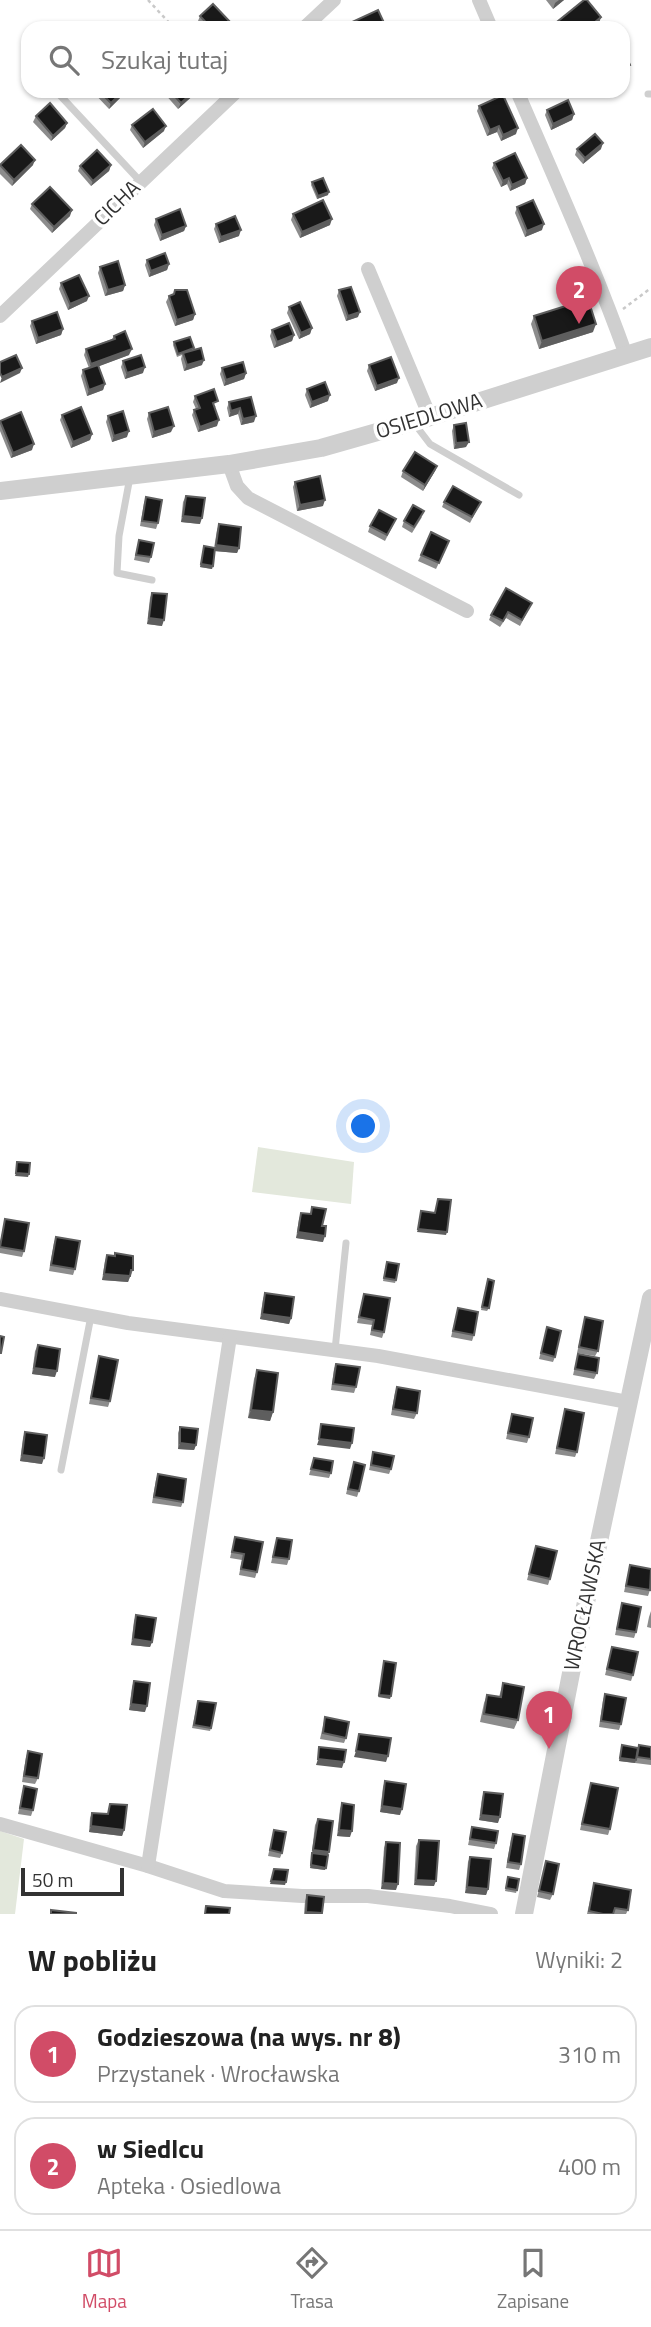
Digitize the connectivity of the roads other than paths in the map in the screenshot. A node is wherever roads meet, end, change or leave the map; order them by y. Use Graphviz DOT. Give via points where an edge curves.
graph roads {
  1 [pos="334,0"];
  2 [pos="479,0"];
  3 [pos="312,21"];
  4 [pos="488,21"];
  5 [pos="63,98"];
  6 [pos="229,98"];
  7 [pos="520,98"];
  8 [pos="140,181"];
  9 [pos="368,269"];
  10 [pos="0,316"];
  11 [pos="651,347"];
  12 [pos="626,355"];
  13 [pos="422,420"];
  14 [pos="229,464"];
  15 [pos="130,476"];
  16 [pos="0,491"];
  17 [pos="519,495"];
  18 [pos="152,580"];
  19 [pos="467,611"];
  20 [pos="346,1243"];
  21 [pos="651,1297"];
  22 [pos="0,1299"];
  23 [pos="91,1316"];
  24 [pos="230,1337"];
  25 [pos="335,1350"];
  26 [pos="628,1402"];
  27 [pos="61,1470"];
  28 [pos="0,1824"];
  29 [pos="148,1866"];
  30 [pos="491,1914"];
  31 [pos="524,1914"];
  1 -- 3 [label="street"];
  2 -- 4 [label="street"];
  5 -- 8 [label="lane"];
  6 -- 8 [label="street, CICHA"];
  7 -- 12 [label="street"];
  8 -- 10 [label="street, CICHA"];
  9 -- 13 [label="street"];
  11 -- 12 [label="street, OSIEDLOWA"];
  12 -- 13 [label="street, OSIEDLOWA"];
  13 -- 14 [label="street, OSIEDLOWA" via="321,448"];
  13 -- 17 [label="lane" via="430,444"];
  14 -- 15 [label="street, OSIEDLOWA"];
  14 -- 19 [label="street" via="237,486 248,498"];
  15 -- 16 [label="street, OSIEDLOWA"];
  15 -- 18 [label="lane" via="117,573"];
  20 -- 25 [label="lane"];
  21 -- 26 [label="street, WROCŁAWSKA"];
  22 -- 23 [label="street"];
  23 -- 24 [label="street"];
  23 -- 27 [label="lane"];
  24 -- 25 [label="street"];
  24 -- 29 [label="street"];
  25 -- 26 [label="street"];
  26 -- 31 [label="street, WROCŁAWSKA"];
  28 -- 29 [label="street"];
  29 -- 30 [label="street" via="224,1891 368,1896"];
}
